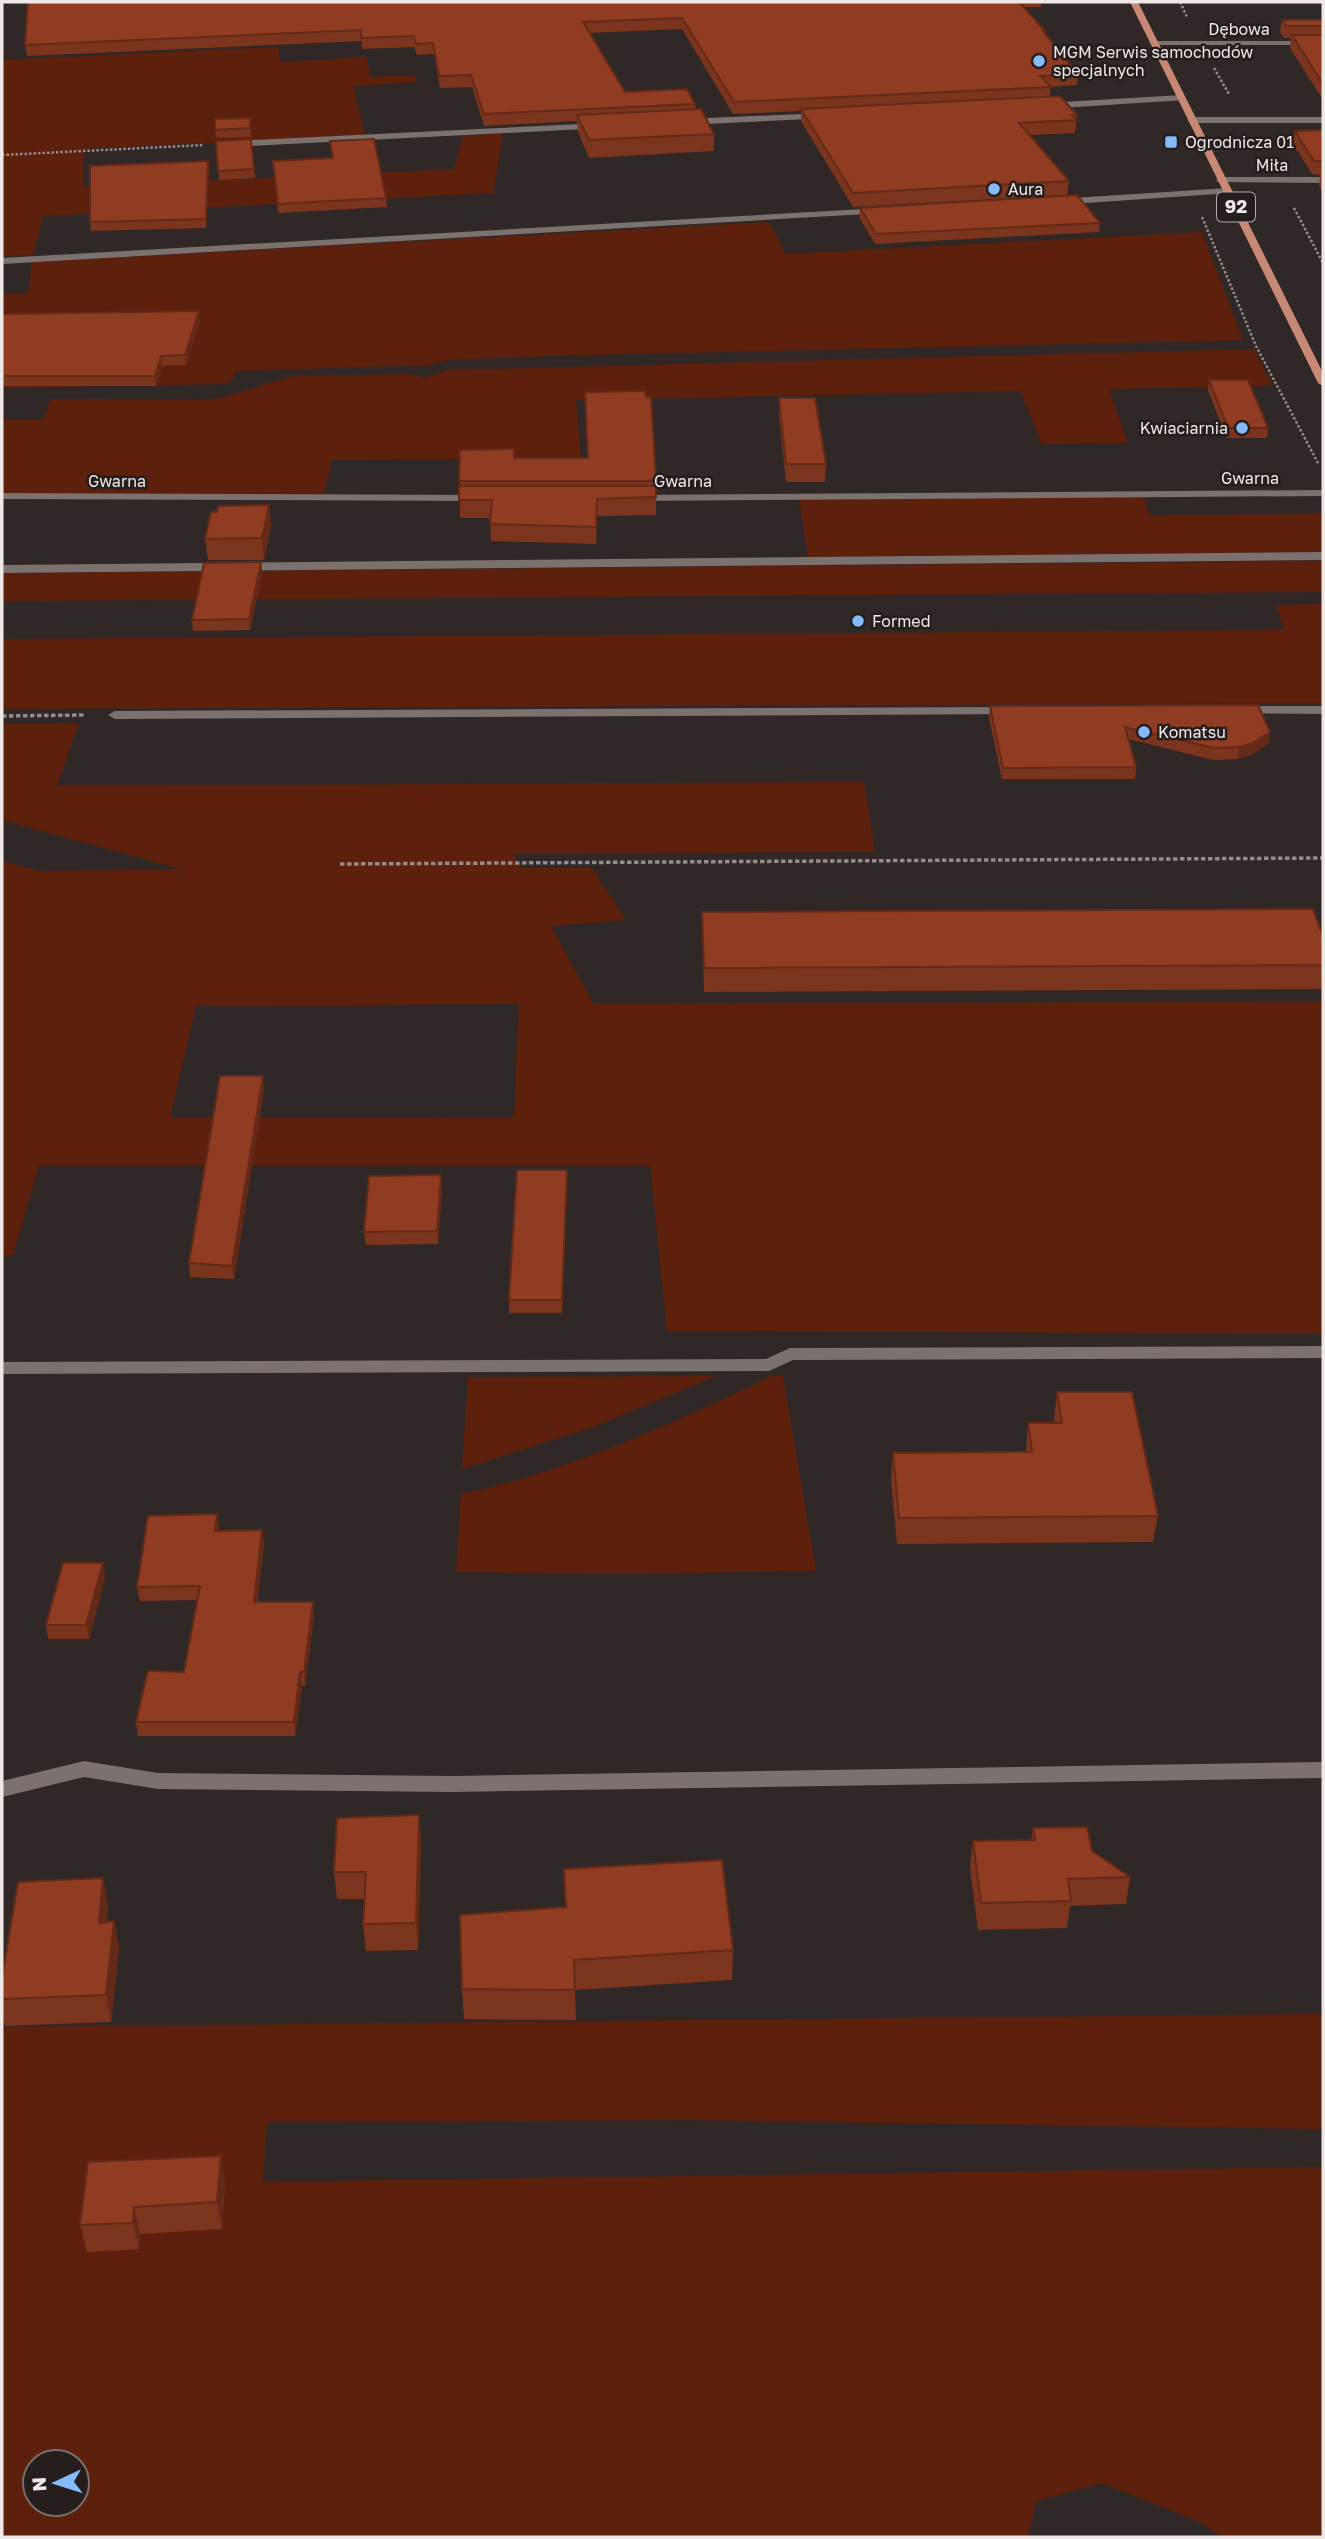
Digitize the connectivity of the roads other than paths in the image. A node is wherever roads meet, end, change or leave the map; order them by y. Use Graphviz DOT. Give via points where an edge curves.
graph roads {
  1 [pos="1134,2"];
  2 [pos="1155,43"];
  3 [pos="1323,43"];
  4 [pos="1182,98"];
  5 [pos="1041,106"];
  6 [pos="831,116"];
  7 [pos="1191,120"];
  8 [pos="1323,120"];
  9 [pos="678,123"];
  10 [pos="608,126"];
  11 [pos="216,144"];
  12 [pos="1221,180"];
  13 [pos="1323,180"];
  14 [pos="1228,191"];
  15 [pos="1042,202"];
  16 [pos="894,211"];
  17 [pos="2,261"];
  18 [pos="1323,383"];
  19 [pos="1323,493"];
  20 [pos="2,496"];
  21 [pos="493,498"];
  22 [pos="616,498"];
  23 [pos="1323,556"];
  24 [pos="2,569"];
  25 [pos="1226,710"];
  26 [pos="1323,710"];
  27 [pos="1032,711"];
  28 [pos="115,715"];
  29 [pos="1323,1352"];
  30 [pos="2,1368"];
  31 [pos="1323,1770"];
  32 [pos="2,1789"];
  1 -- 2 [label="main road, 92"];
  2 -- 3 [label="street, Dębowa"];
  2 -- 4 [label="main road, 92"];
  4 -- 5 [label="street"];
  4 -- 7 [label="main road, 92"];
  6 -- 9 [label="street"];
  7 -- 8 [label="street"];
  7 -- 12 [label="main road, 92"];
  10 -- 11 [label="street"];
  12 -- 13 [label="street, Miła"];
  12 -- 14 [label="main road, 92"];
  14 -- 15 [label="street"];
  14 -- 18 [label="main road, 92"];
  16 -- 17 [label="street"];
  19 -- 22 [label="street, Gwarna"];
  20 -- 21 [label="street, Gwarna"];
  23 -- 24 [label="street"];
  25 -- 26 [label="street"];
  27 -- 28 [label="street"];
  29 -- 30 [label="street" via="790,1353 769,1365"];
  31 -- 32 [label="street" via="453,1784 158,1781 84,1769"];
}
